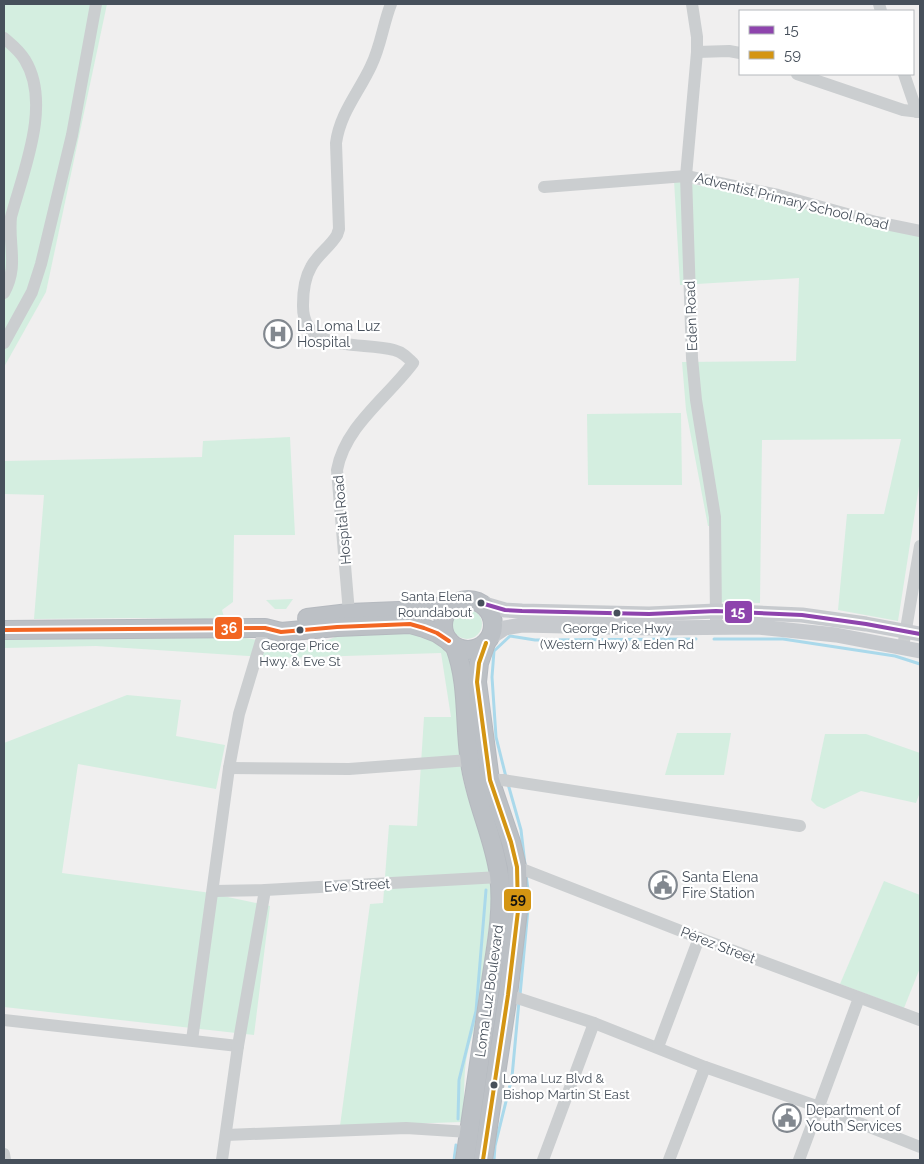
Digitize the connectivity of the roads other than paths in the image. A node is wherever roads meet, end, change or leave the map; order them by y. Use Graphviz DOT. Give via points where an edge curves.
graph roads {
  1 [pos="96,4"];
  2 [pos="391,4"];
  3 [pos="692,4"];
  4 [pos="4,38"];
  5 [pos="697,52"];
  6 [pos="739,52"];
  7 [pos="800,75"];
  8 [pos="904,75"];
  9 [pos="919,112"];
  10 [pos="686,176"];
  11 [pos="544,187"];
  12 [pos="920,231"];
  13 [pos="4,294"];
  14 [pos="4,343"];
  15 [pos="920,546"];
  16 [pos="482,603"];
  17 [pos="452,604"];
  18 [pos="716,611"];
  19 [pos="349,613"];
  20 [pos="266,628"];
  21 [pos="716,628"];
  22 [pos="4,630"];
  23 [pos="910,638"];
  24 [pos="488,640"];
  25 [pos="452,644"];
  26 [pos="920,651"];
  27 [pos="469,760"];
  28 [pos="229,768"];
  29 [pos="490,780"];
  30 [pos="800,826"];
  31 [pos="517,867"];
  32 [pos="500,877"];
  33 [pos="265,890"];
  34 [pos="214,891"];
  35 [pos="699,938"];
  36 [pos="508,994"];
  37 [pos="859,998"];
  38 [pos="4,1020"];
  39 [pos="920,1020"];
  40 [pos="594,1023"];
  41 [pos="192,1040"];
  42 [pos="238,1046"];
  43 [pos="658,1047"];
  44 [pos="705,1067"];
  45 [pos="818,1108"];
  46 [pos="470,1132"];
  47 [pos="226,1135"];
  48 [pos="920,1147"];
  49 [pos="4,1154"];
  50 [pos="5,1160"];
  51 [pos="222,1160"];
  52 [pos="465,1160"];
  53 [pos="483,1160"];
  54 [pos="544,1160"];
  55 [pos="669,1160"];
  56 [pos="799,1160"];
  1 -- 14 [label="street" via="72,134 41,264 32,292"];
  2 -- 19 [label="street, Hospital Road" via="372,65 338,130 339,229 334,241 311,266 304,291 307,325 319,338 394,350 413,363 352,435 339,459 337,470"];
  3 -- 5 [label="street, Eden Road"];
  4 -- 13 [label="street" via="25,60 34,80 36,100 29,149 11,217 13,264"];
  5 -- 6 [label="street"];
  5 -- 10 [label="street, Eden Road"];
  7 -- 9 [label="street" via="896,108"];
  8 -- 9 [label="street"];
  10 -- 11 [label="street, Adventist Primary School Road"];
  10 -- 12 [label="street, Adventist Primary School Road" via="778,195"];
  10 -- 18 [label="street, Eden Road" via="692,358 715,517"];
  15 -- 23 [label="street"];
  16 -- 17 [label="highway" via="467,599"];
  16 -- 18 [label="main road" via="522,611 649,614"];
  16 -- 24 [label="highway" via="494,622"];
  17 -- 19 [label="highway" via="422,610"];
  17 -- 25 [label="highway" via="443,618 444,634"];
  18 -- 21 [label="street, Eden Road"];
  18 -- 23 [label="main road" via="802,615 859,622"];
  19 -- 20 [label="highway" via="280,621"];
  20 -- 22 [label="highway"];
  20 -- 25 [label="highway" via="281,632 410,624"];
  20 -- 28 [label="street" via="240,714"];
  21 -- 23 [label="main road" via="758,627 867,640"];
  21 -- 24 [label="main road" via="522,625 505,628"];
  23 -- 26 [label="main road"];
  24 -- 25 [label="highway" via="481,647 468,650"];
  24 -- 29 [label="highway, Loma Luz Boulevard" via="477,673"];
  25 -- 27 [label="highway, Loma Luz Boulevard" via="464,683"];
  27 -- 28 [label="street" via="348,769"];
  27 -- 32 [label="highway, Loma Luz Boulevard"];
  28 -- 34 [label="street"];
  29 -- 30 [label="street"];
  29 -- 31 [label="highway, Loma Luz Boulevard"];
  31 -- 35 [label="street, Pérez Street"];
  31 -- 36 [label="highway, Loma Luz Boulevard" via="518,911"];
  32 -- 33 [label="street, Eve Street"];
  32 -- 46 [label="highway, Loma Luz Boulevard" via="497,935"];
  33 -- 34 [label="street, Eve Street"];
  33 -- 42 [label="street"];
  34 -- 41 [label="street"];
  35 -- 37 [label="street, Pérez Street"];
  35 -- 43 [label="street"];
  36 -- 40 [label="street"];
  36 -- 53 [label="highway, Loma Luz Boulevard"];
  37 -- 39 [label="street, Pérez Street"];
  37 -- 45 [label="street"];
  38 -- 41 [label="street"];
  40 -- 43 [label="street"];
  40 -- 54 [label="street"];
  41 -- 42 [label="street"];
  42 -- 47 [label="street"];
  43 -- 44 [label="street"];
  44 -- 45 [label="street"];
  44 -- 55 [label="street"];
  45 -- 48 [label="street"];
  45 -- 56 [label="street"];
  46 -- 47 [label="street" via="406,1128"];
  46 -- 52 [label="highway, Loma Luz Boulevard"];
  47 -- 51 [label="street"];
  49 -- 50 [label="street"];
}
